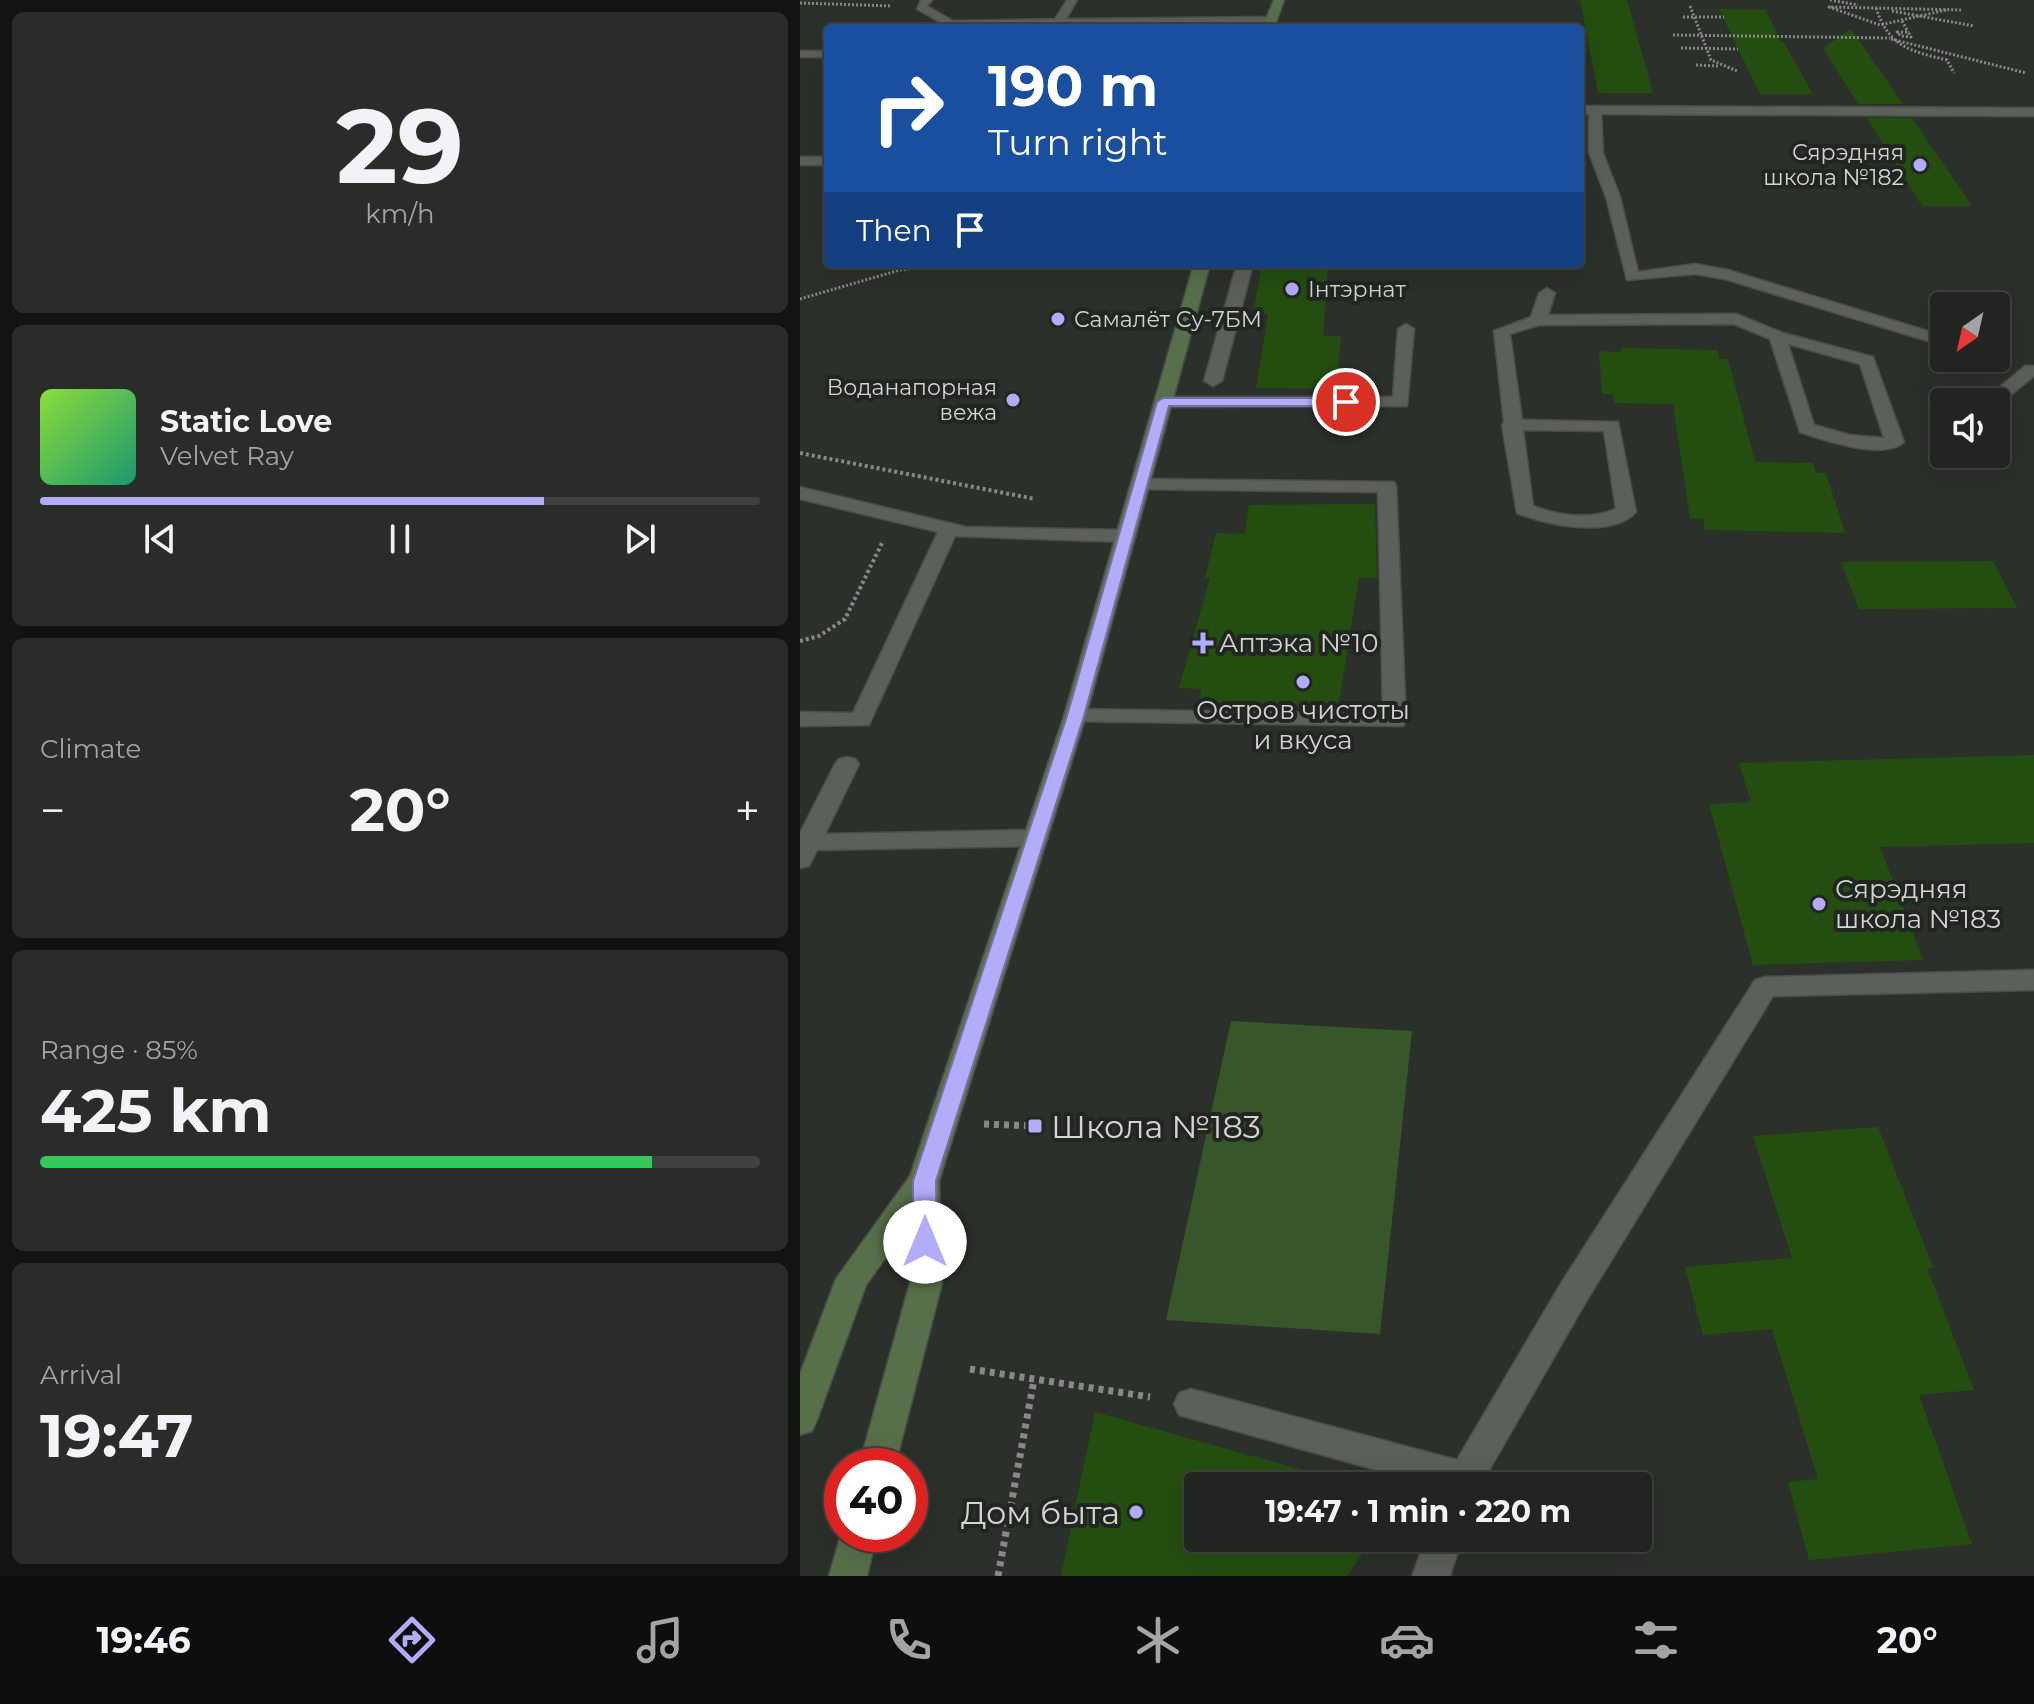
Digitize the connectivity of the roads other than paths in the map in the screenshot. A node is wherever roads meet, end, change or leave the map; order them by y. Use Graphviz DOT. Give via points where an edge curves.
graph roads {
  1 [pos="1072,0"];
  2 [pos="1279,0"];
  3 [pos="924,4"];
  4 [pos="1058,22"];
  5 [pos="948,24"];
  6 [pos="1004,24"];
  7 [pos="1269,24"];
  8 [pos="800,54"];
  9 [pos="824,54"];
  10 [pos="1588,110"];
  11 [pos="2034,112"];
  12 [pos="800,161"];
  13 [pos="824,161"];
  14 [pos="1201,268"];
  15 [pos="1244,268"];
  16 [pos="1547,293"];
  17 [pos="1538,320"];
  18 [pos="1406,329"];
  19 [pos="1777,336"];
  20 [pos="1930,337"];
  21 [pos="2031,370"];
  22 [pos="1213,381"];
  23 [pos="2008,388"];
  24 [pos="1163,402"];
  25 [pos="1511,425"];
  26 [pos="1140,485"];
  27 [pos="800,493"];
  28 [pos="949,529"];
  29 [pos="1126,536"];
  30 [pos="1075,716"];
  31 [pos="800,719"];
  32 [pos="847,764"];
  33 [pos="1036,838"];
  34 [pos="803,848"];
  35 [pos="2034,980"];
  36 [pos="924,1181"];
  37 [pos="1191,1404"];
  38 [pos="800,1420"];
  39 [pos="882,1448"];
  40 [pos="1428,1472"];
  41 [pos="1469,1472"];
  42 [pos="854,1552"];
  43 [pos="1439,1552"];
  44 [pos="848,1576"];
  45 [pos="1431,1576"];
  1 -- 4 [label="street"];
  2 -- 7 [label="street"];
  3 -- 5 [label="street"];
  4 -- 6 [label="street"];
  4 -- 7 [label="street" via="1197,15"];
  8 -- 9 [label="street"];
  10 -- 11 [label="street"];
  10 -- 20 [label="street" via="1632,277 1695,269 1728,275"];
  12 -- 13 [label="street"];
  14 -- 24 [label="street"];
  15 -- 22 [label="street"];
  16 -- 17 [label="street"];
  17 -- 19 [label="street" via="1736,319"];
  17 -- 25 [label="street" via="1502,331"];
  18 -- 24 [label="street" via="1401,402"];
  19 -- 19 [label="street" via="1806,428 1874,445 1895,442 1867,361"];
  21 -- 23 [label="street"];
  24 -- 26 [label="street"];
  25 -- 25 [label="street" via="1524,509 1548,519 1605,522 1626,512 1612,426"];
  26 -- 29 [label="street"];
  26 -- 30 [label="street" via="1387,486 1395,721"];
  27 -- 28 [label="street"];
  28 -- 29 [label="street"];
  28 -- 31 [label="street" via="861,720"];
  29 -- 30 [label="street"];
  30 -- 33 [label="street"];
  32 -- 34 [label="street"];
  33 -- 34 [label="street"];
  33 -- 36 [label="street"];
  35 -- 41 [label="street" via="1765,987"];
  36 -- 38 [label="street" via="852,1279"];
  36 -- 39 [label="street" via="926,1283"];
  37 -- 40 [label="street"];
  42 -- 44 [label="street"];
  43 -- 45 [label="street"];
}
